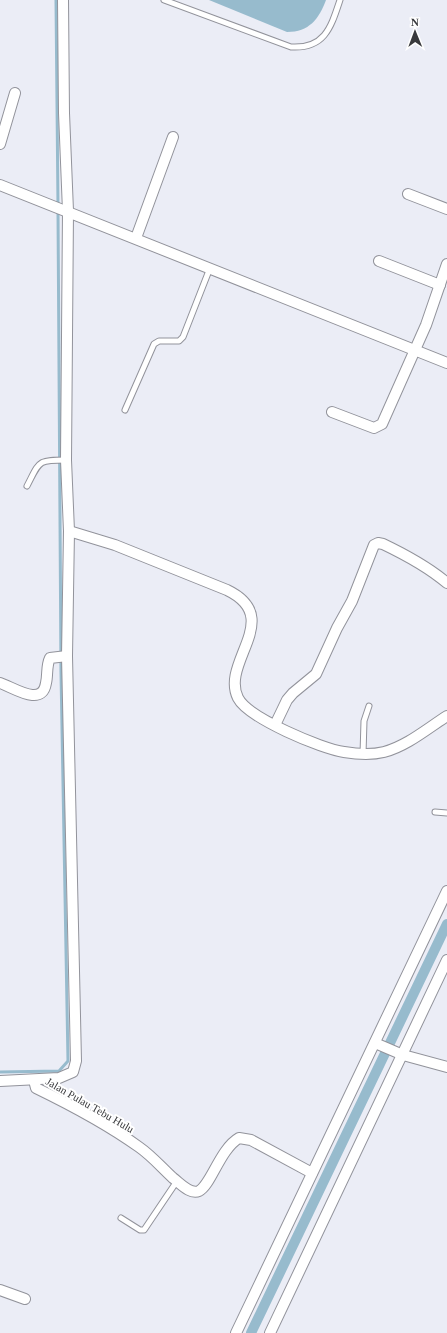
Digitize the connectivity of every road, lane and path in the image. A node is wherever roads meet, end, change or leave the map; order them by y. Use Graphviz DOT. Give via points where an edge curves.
graph roads {
  1 [pos="63,0"];
  2 [pos="164,0"];
  3 [pos="340,0"];
  4 [pos="14,93"];
  5 [pos="173,137"];
  6 [pos="0,144"];
  7 [pos="0,185"];
  8 [pos="408,194"];
  9 [pos="447,209"];
  10 [pos="65,210"];
  11 [pos="136,238"];
  12 [pos="379,261"];
  13 [pos="447,264"];
  14 [pos="210,268"];
  15 [pos="440,285"];
  16 [pos="415,350"];
  17 [pos="447,363"];
  18 [pos="125,410"];
  19 [pos="332,412"];
  20 [pos="64,460"];
  21 [pos="27,486"];
  22 [pos="69,531"];
  23 [pos="447,583"];
  24 [pos="62,656"];
  25 [pos="0,683"];
  26 [pos="369,706"];
  27 [pos="447,716"];
  28 [pos="275,725"];
  29 [pos="363,754"];
  30 [pos="435,812"];
  31 [pos="447,813"];
  32 [pos="447,891"];
  33 [pos="447,960"];
  34 [pos="377,1044"];
  35 [pos="401,1055"];
  36 [pos="447,1067"];
  37 [pos="34,1080"];
  38 [pos="0,1081"];
  39 [pos="312,1174"];
  40 [pos="177,1181"];
  41 [pos="121,1218"];
  42 [pos="0,1290"];
  43 [pos="25,1299"];
  44 [pos="236,1333"];
  45 [pos="270,1333"];
  1 -- 10 [label="street"];
  2 -- 3 [label="lane" via="291,47 309,45 325,36 332,25"];
  4 -- 6 [label="street"];
  5 -- 11 [label="street"];
  7 -- 10 [label="street"];
  8 -- 9 [label="street"];
  10 -- 11 [label="street"];
  10 -- 20 [label="street"];
  11 -- 14 [label="street"];
  12 -- 15 [label="street"];
  13 -- 15 [label="street"];
  14 -- 16 [label="street"];
  14 -- 18 [label="lane" via="183,337 179,341 154,344"];
  15 -- 16 [label="street"];
  16 -- 17 [label="street"];
  16 -- 19 [label="street" via="390,408 378,427"];
  20 -- 21 [label="lane" via="44,460 38,464"];
  20 -- 22 [label="street"];
  22 -- 24 [label="street"];
  22 -- 28 [label="street" via="115,545 227,590 245,602 252,622 236,674 237,696 254,714"];
  23 -- 28 [label="street" via="413,558 383,544 374,545 352,601 316,674 293,693"];
  24 -- 25 [label="street" via="48,662 46,684 40,694 26,695"];
  24 -- 37 [label="street" via="76,1061 73,1072 67,1076"];
  26 -- 29 [label="lane" via="364,721"];
  27 -- 29 [label="street" via="402,744 384,752"];
  28 -- 29 [label="street" via="320,746"];
  30 -- 31 [label="lane"];
  32 -- 34 [label="street"];
  33 -- 35 [label="street"];
  34 -- 35 [label="street"];
  34 -- 39 [label="street"];
  35 -- 36 [label="street"];
  35 -- 45 [label="street"];
  37 -- 38 [label="street, Jalan Pulau Tebu Hulu"];
  37 -- 40 [label="street, Jalan Pulau Tebu Hulu" via="36,1088 101,1123 140,1148"];
  39 -- 40 [label="street, Jalan Pulau Tebu Hulu" via="251,1140 239,1138 228,1148 201,1190 193,1192"];
  39 -- 44 [label="street"];
  40 -- 41 [label="lane" via="144,1230"];
  42 -- 43 [label="street"];
}
